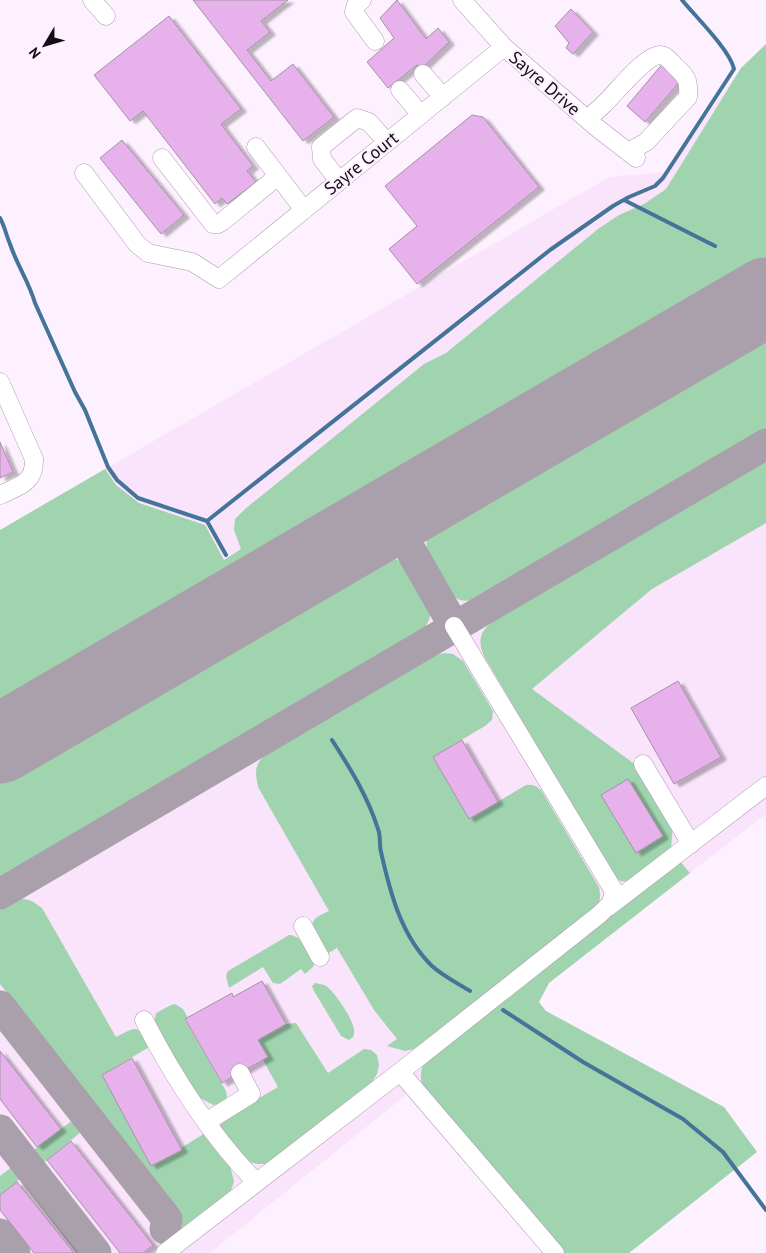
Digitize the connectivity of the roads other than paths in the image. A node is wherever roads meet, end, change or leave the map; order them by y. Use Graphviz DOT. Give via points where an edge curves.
graph roads {
  1 [pos="92,0"];
  2 [pos="362,0"];
  3 [pos="462,0"];
  4 [pos="106,16"];
  5 [pos="375,41"];
  6 [pos="504,47"];
  7 [pos="423,74"];
  8 [pos="400,90"];
  9 [pos="443,97"];
  10 [pos="421,115"];
  11 [pos="587,119"];
  12 [pos="387,142"];
  13 [pos="256,147"];
  14 [pos="162,158"];
  15 [pos="84,174"];
  16 [pos="278,176"];
  17 [pos="339,181"];
  18 [pos="304,210"];
  19 [pos="0,382"];
  20 [pos="0,494"];
  21 [pos="454,626"];
  22 [pos="643,764"];
  23 [pos="766,786"];
  24 [pos="691,844"];
  25 [pos="600,914"];
  26 [pos="303,926"];
  27 [pos="320,956"];
  28 [pos="144,1020"];
  29 [pos="400,1072"];
  30 [pos="240,1073"];
  31 [pos="206,1122"];
  32 [pos="256,1182"];
  33 [pos="164,1253"];
  34 [pos="555,1253"];
  1 -- 4 [label="street"];
  2 -- 5 [label="street" via="354,12"];
  3 -- 6 [label="street, Sayre Drive"];
  6 -- 9 [label="street, Sayre Court"];
  6 -- 11 [label="street, Sayre Drive"];
  7 -- 9 [label="street"];
  8 -- 10 [label="street"];
  9 -- 10 [label="street, Sayre Court"];
  10 -- 12 [label="street, Sayre Court"];
  11 -- 11 [label="street, Sayre Drive" via="632,155 688,97 686,77 666,57 660,55 650,59"];
  12 -- 17 [label="street, Sayre Court"];
  12 -- 17 [label="street" via="369,122 357,118 321,147 322,159"];
  13 -- 16 [label="street"];
  14 -- 16 [label="street" via="213,224 223,221"];
  15 -- 18 [label="street, Sayre Court" via="137,244 148,253 192,262 219,279"];
  16 -- 18 [label="street"];
  17 -- 18 [label="street, Sayre Court"];
  19 -- 20 [label="street" via="34,459 34,466 33,474 22,485"];
  21 -- 25 [label="street" via="614,891 611,903"];
  22 -- 24 [label="street"];
  23 -- 24 [label="street"];
  24 -- 25 [label="street"];
  25 -- 29 [label="street"];
  26 -- 27 [label="street"];
  28 -- 31 [label="street"];
  29 -- 32 [label="street"];
  29 -- 34 [label="street"];
  30 -- 31 [label="street" via="251,1094"];
  31 -- 32 [label="street" via="239,1166"];
  32 -- 33 [label="street"];
}
